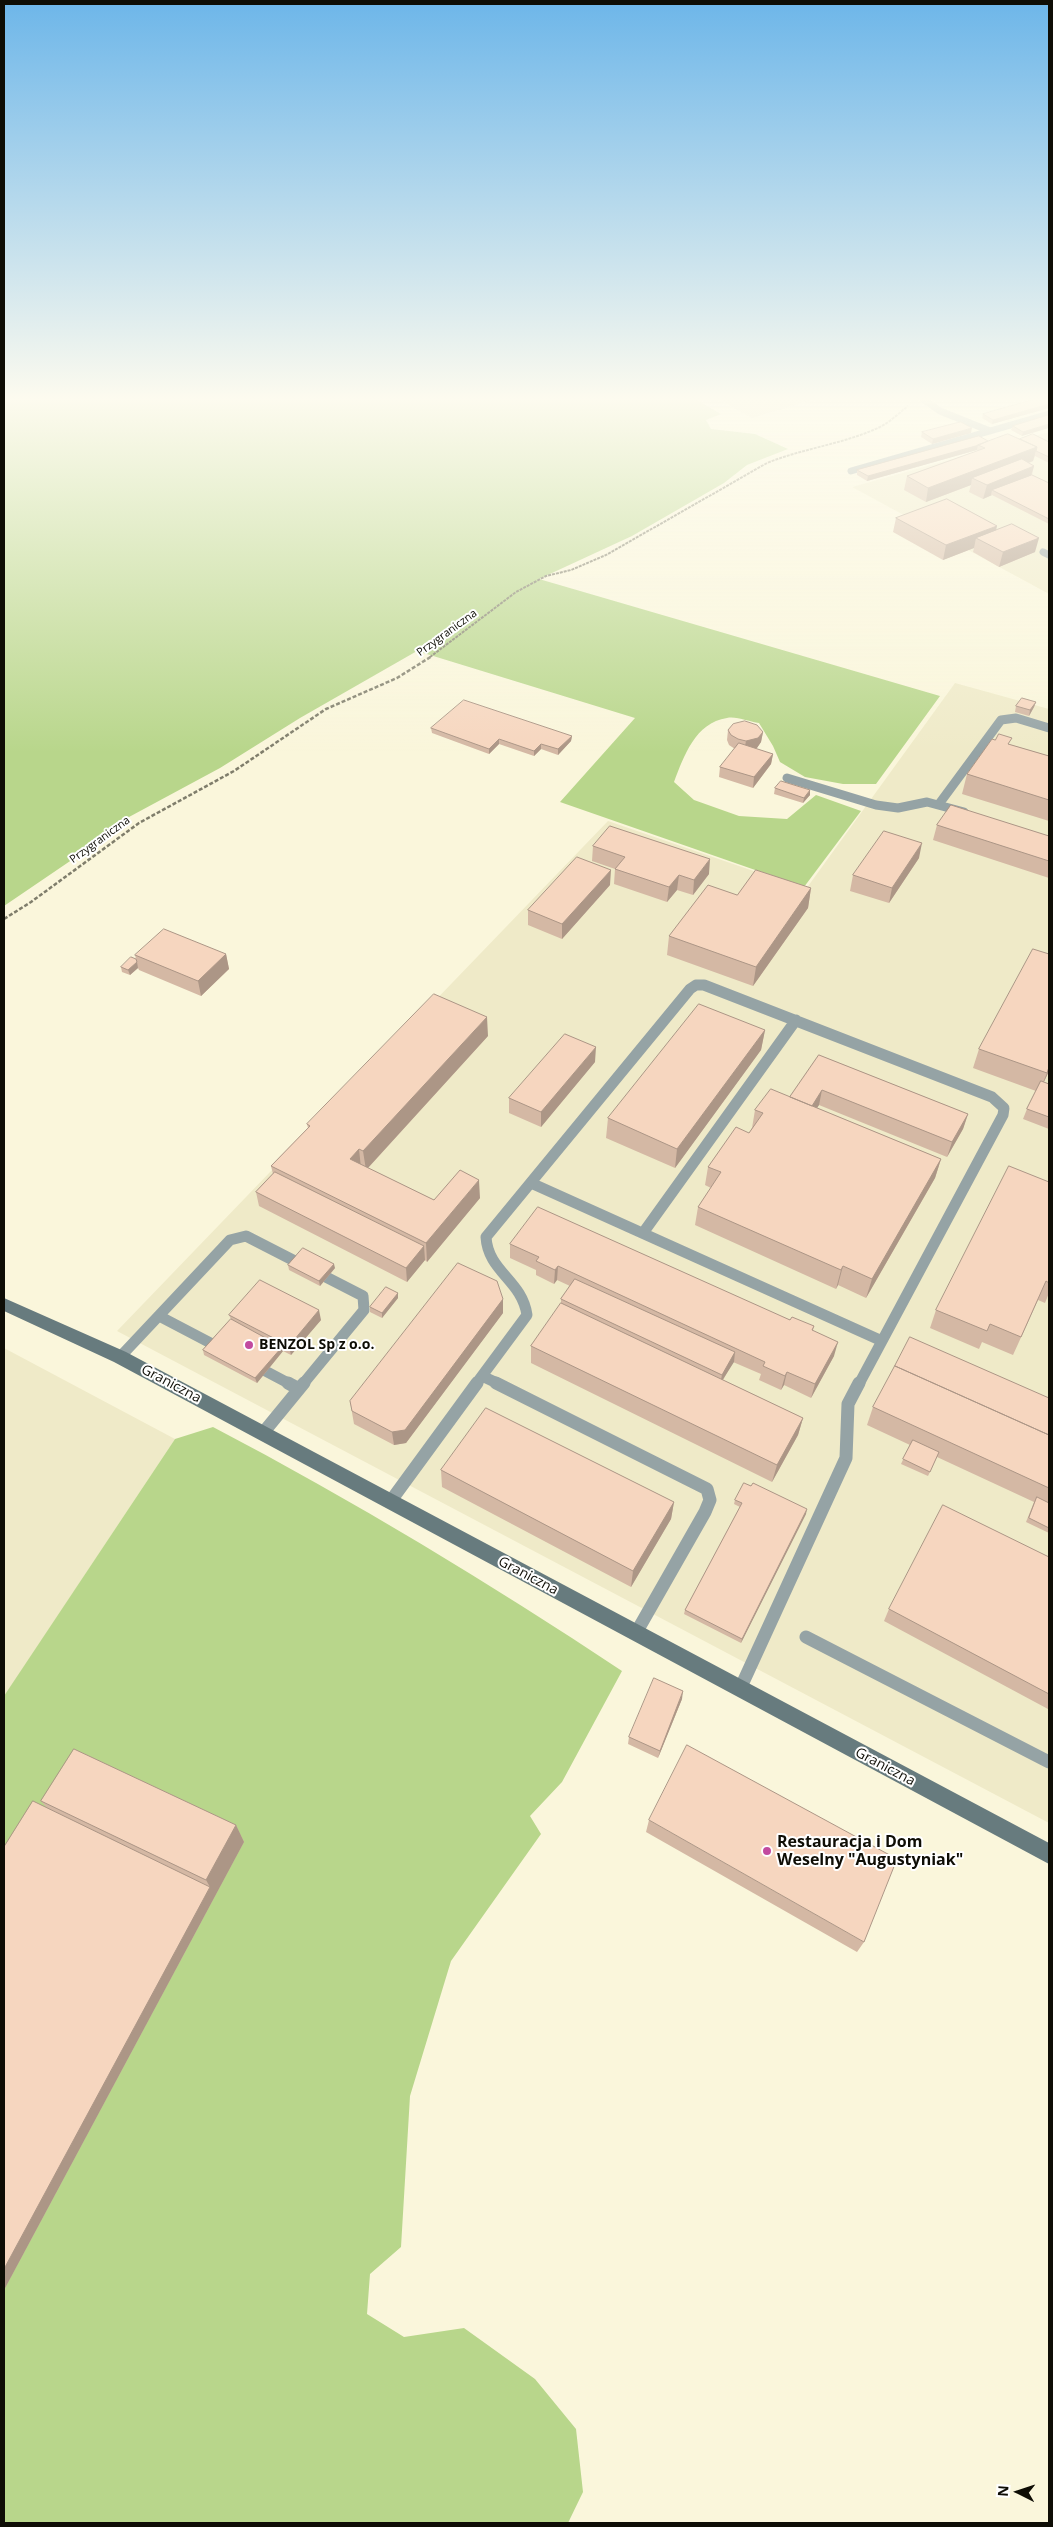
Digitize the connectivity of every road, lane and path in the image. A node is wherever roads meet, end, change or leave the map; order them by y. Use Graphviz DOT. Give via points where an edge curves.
graph roads {
  1 [pos="673,517"];
  2 [pos="1049,728"];
  3 [pos="787,778"];
  4 [pos="939,804"];
  5 [pos="976,816"];
  6 [pos="4,919"];
  7 [pos="796,1020"];
  8 [pos="531,1183"];
  9 [pos="643,1233"];
  10 [pos="4,1304"];
  11 [pos="159,1316"];
  12 [pos="882,1341"];
  13 [pos="229,1352"];
  14 [pos="120,1357"];
  15 [pos="246,1362"];
  16 [pos="482,1376"];
  17 [pos="299,1389"];
  18 [pos="262,1433"];
  19 [pos="390,1502"];
  20 [pos="636,1633"];
  21 [pos="806,1637"];
  22 [pos="740,1689"];
  23 [pos="1049,1762"];
  24 [pos="1049,1854"];
  1 -- 6 [label="path, Przygraniczna" via="606,555 571,570 546,576 516,592 440,651 397,678 326,709 234,771 139,823"];
  2 -- 4 [label="lane" via="1016,718 1001,720"];
  3 -- 4 [label="lane" via="876,805 898,808 927,802"];
  4 -- 5 [label="lane"];
  7 -- 8 [label="lane" via="704,985 696,985"];
  7 -- 9 [label="lane"];
  7 -- 12 [label="lane" via="992,1097 1004,1108"];
  8 -- 9 [label="lane"];
  8 -- 16 [label="lane" via="486,1237 490,1258 523,1293 527,1307 526,1315"];
  9 -- 12 [label="lane"];
  10 -- 14 [label="street, Graniczna"];
  11 -- 13 [label="lane"];
  11 -- 14 [label="lane"];
  11 -- 17 [label="lane" via="230,1240 242,1236 364,1296 364,1310"];
  12 -- 22 [label="lane" via="848,1404 849,1445 846,1458"];
  14 -- 18 [label="street, Graniczna"];
  15 -- 17 [label="lane"];
  16 -- 19 [label="lane"];
  16 -- 20 [label="lane" via="707,1490 710,1500 705,1512"];
  17 -- 18 [label="lane"];
  18 -- 19 [label="street, Graniczna"];
  19 -- 20 [label="street, Graniczna"];
  20 -- 22 [label="street, Graniczna"];
  21 -- 23 [label="lane"];
  22 -- 24 [label="street, Graniczna"];
}
